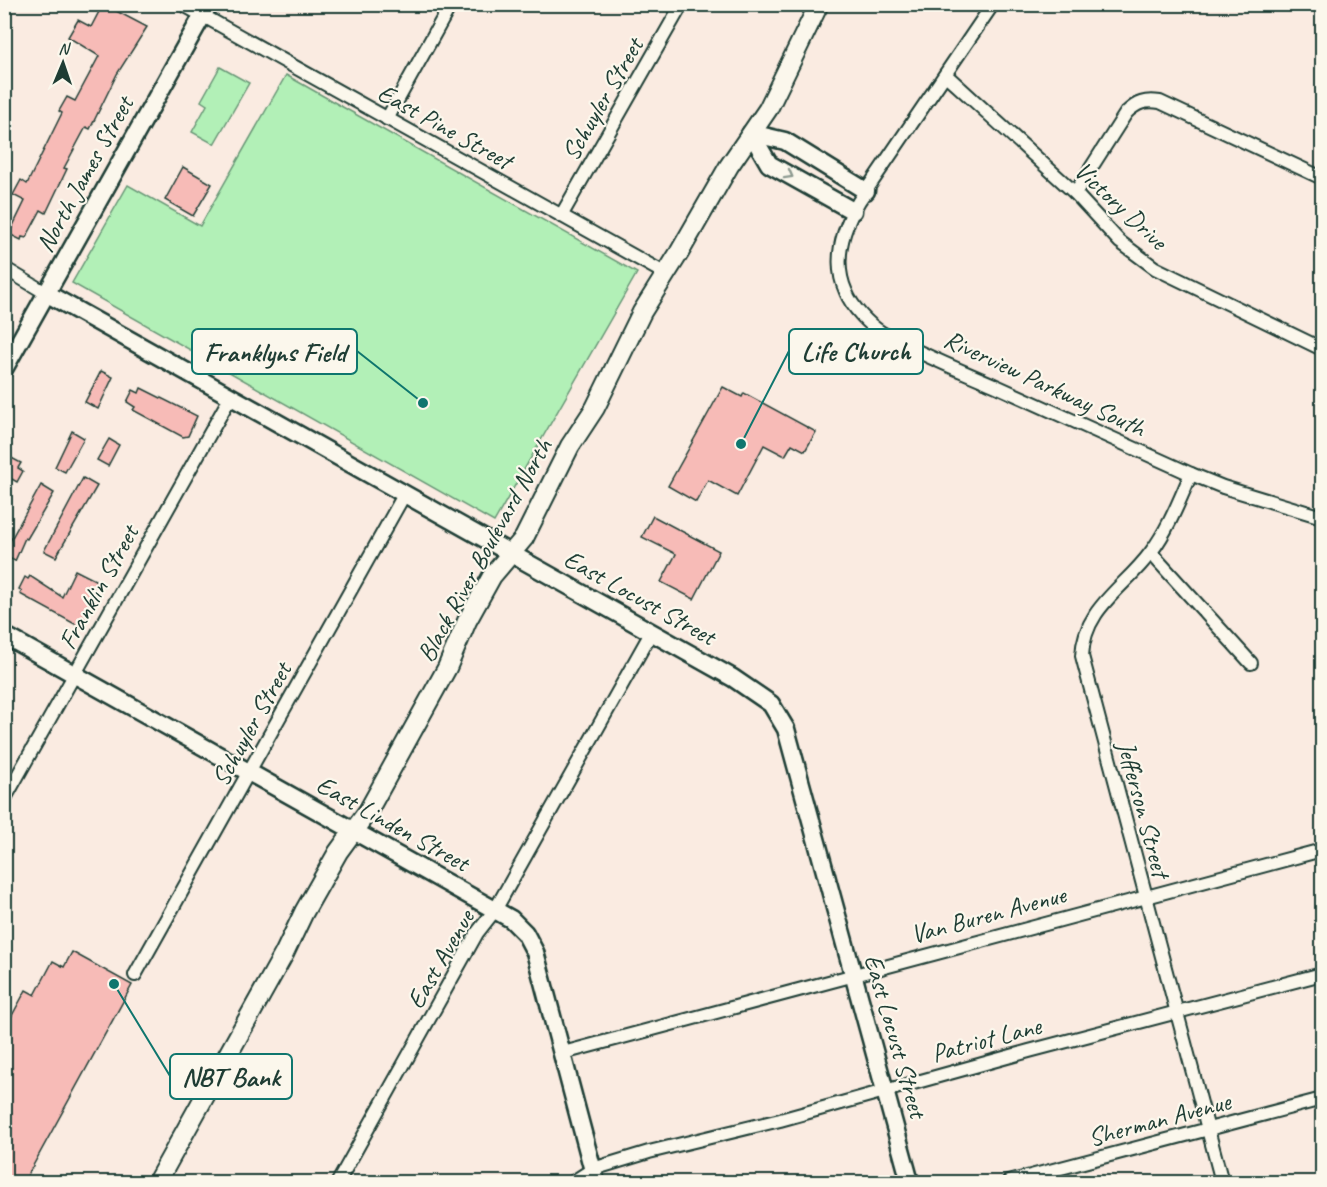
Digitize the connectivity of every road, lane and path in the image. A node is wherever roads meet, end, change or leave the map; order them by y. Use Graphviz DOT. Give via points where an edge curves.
graph roads {
  1 [pos="182,4"];
  2 [pos="451,4"];
  3 [pos="682,4"];
  4 [pos="819,4"];
  5 [pos="993,4"];
  6 [pos="206,10"];
  7 [pos="946,75"];
  8 [pos="387,119"];
  9 [pos="751,133"];
  10 [pos="1323,178"];
  11 [pos="866,191"];
  12 [pos="1075,193"];
  13 [pos="853,211"];
  14 [pos="561,216"];
  15 [pos="4,268"];
  16 [pos="666,274"];
  17 [pos="46,293"];
  18 [pos="1323,349"];
  19 [pos="4,369"];
  20 [pos="231,396"];
  21 [pos="1191,474"];
  22 [pos="404,495"];
  23 [pos="1323,517"];
  24 [pos="1151,552"];
  25 [pos="511,555"];
  26 [pos="651,633"];
  27 [pos="4,635"];
  28 [pos="1251,663"];
  29 [pos="75,674"];
  30 [pos="250,772"];
  31 [pos="4,800"];
  32 [pos="355,831"];
  33 [pos="1323,850"];
  34 [pos="1144,896"];
  35 [pos="495,910"];
  36 [pos="852,974"];
  37 [pos="1323,974"];
  38 [pos="135,975"];
  39 [pos="1176,1012"];
  40 [pos="562,1053"];
  41 [pos="885,1090"];
  42 [pos="1323,1099"];
  43 [pos="1208,1129"];
  44 [pos="595,1176"];
  45 [pos="157,1182"];
  46 [pos="338,1182"];
  47 [pos="573,1182"];
  48 [pos="910,1182"];
  49 [pos="1008,1182"];
  50 [pos="1222,1182"];
  1 -- 6 [label="street, East Pine Street"];
  2 -- 8 [label="street"];
  3 -- 14 [label="street, Schuyler Street"];
  4 -- 9 [label="main road, Black River Boulevard North" via="768,110"];
  5 -- 7 [label="street, Riverview Parkway South"];
  6 -- 8 [label="street, East Pine Street"];
  6 -- 17 [label="street, North James Street"];
  7 -- 11 [label="street, Riverview Parkway South"];
  7 -- 12 [label="street, Victory Drive"];
  8 -- 14 [label="street, East Pine Street"];
  9 -- 11 [label="street" via="785,141"];
  9 -- 13 [label="street, one-way" via="769,164"];
  9 -- 16 [label="main road, Black River Boulevard North"];
  10 -- 12 [label="street" via="1160,102 1147,100 1126,113"];
  11 -- 13 [label="street, Riverview Parkway South"];
  12 -- 18 [label="street, Victory Drive" via="1120,242 1155,268"];
  13 -- 21 [label="street, Riverview Parkway South" via="844,227 840,273 846,293 881,332"];
  14 -- 16 [label="street, East Pine Street"];
  15 -- 17 [label="street"];
  16 -- 25 [label="main road, Black River Boulevard North"];
  17 -- 19 [label="street, North James Street"];
  17 -- 20 [label="street, East Locust Street"];
  20 -- 22 [label="street, East Locust Street"];
  20 -- 29 [label="street, Franklin Street"];
  21 -- 23 [label="street, Riverview Parkway South"];
  21 -- 24 [label="street, Jefferson Street" via="1170,522"];
  22 -- 25 [label="street, East Locust Street"];
  22 -- 30 [label="street, Schuyler Street"];
  24 -- 28 [label="street"];
  24 -- 34 [label="street, Jefferson Street" via="1097,610 1083,636 1082,656"];
  25 -- 26 [label="street, East Locust Street"];
  25 -- 32 [label="main road, Black River Boulevard North" via="492,576 447,668"];
  26 -- 35 [label="street, East Avenue"];
  26 -- 36 [label="street, East Locust Street" via="763,697 778,714 793,753"];
  27 -- 29 [label="street, East Linden Street"];
  29 -- 30 [label="street, East Linden Street"];
  29 -- 31 [label="street, Franklin Street"];
  30 -- 32 [label="street, East Linden Street"];
  30 -- 38 [label="street, Schuyler Street"];
  32 -- 35 [label="street, East Linden Street"];
  32 -- 45 [label="main road, Black River Boulevard North" via="338,852 304,912"];
  33 -- 34 [label="street, Van Buren Avenue"];
  34 -- 36 [label="street, Van Buren Avenue"];
  34 -- 39 [label="street, Jefferson Street"];
  35 -- 40 [label="street, East Linden Street" via="525,933 535,952"];
  35 -- 46 [label="street, East Avenue" via="477,933"];
  36 -- 40 [label="street, Van Buren Avenue"];
  36 -- 41 [label="street, East Locust Street"];
  37 -- 39 [label="street, Patriot Lane"];
  39 -- 41 [label="street, Patriot Lane"];
  39 -- 43 [label="street, Jefferson Street"];
  40 -- 44 [label="street, East Linden Street"];
  41 -- 44 [label="street, Patriot Lane" via="649,1152"];
  41 -- 48 [label="street, East Locust Street"];
  42 -- 43 [label="street, Sherman Avenue"];
  43 -- 49 [label="street, Sherman Avenue"];
  43 -- 50 [label="street, Jefferson Street"];
  44 -- 47 [label="street, Patriot Lane"];
}
